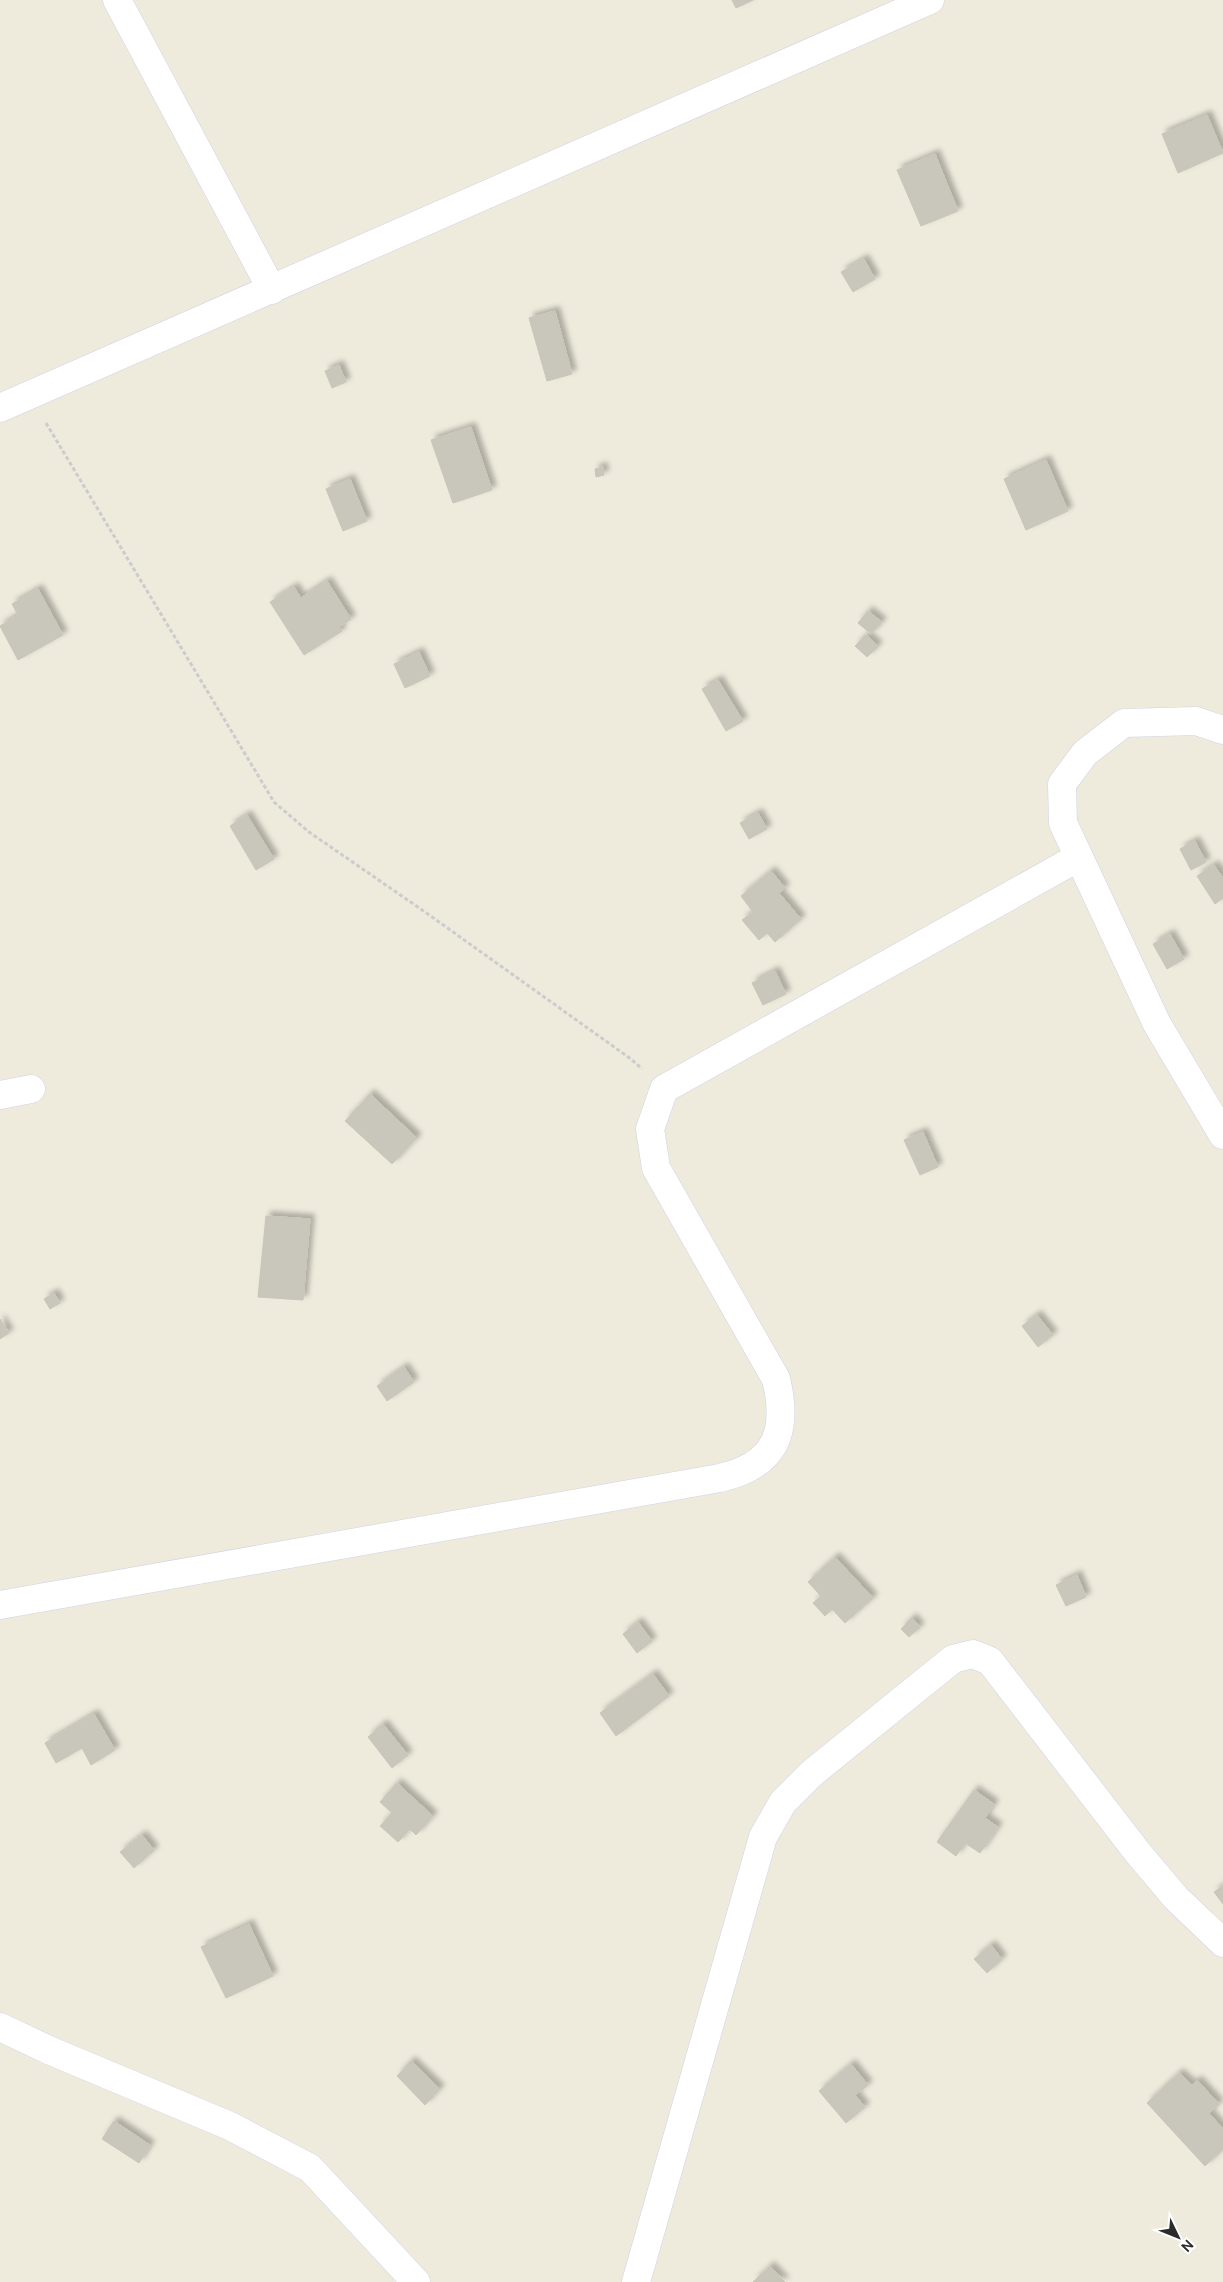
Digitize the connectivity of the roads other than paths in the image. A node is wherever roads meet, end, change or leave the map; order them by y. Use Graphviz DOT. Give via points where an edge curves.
graph roads {
  1 [pos="117,0"];
  2 [pos="930,0"];
  3 [pos="272,290"];
  4 [pos="0,408"];
  5 [pos="1223,730"];
  6 [pos="1079,857"];
  7 [pos="31,1089"];
  8 [pos="0,1095"];
  9 [pos="1223,1135"];
  10 [pos="0,1605"];
  11 [pos="1223,1942"];
  12 [pos="0,2028"];
  13 [pos="416,2282"];
  14 [pos="636,2282"];
  1 -- 3 [label="street"];
  2 -- 3 [label="street"];
  3 -- 4 [label="street"];
  5 -- 6 [label="street" via="1196,721 1124,723 1085,753 1062,784 1063,823"];
  6 -- 9 [label="street" via="1157,1024"];
  6 -- 10 [label="street" via="664,1090 650,1128 656,1168 776,1379 782,1416 776,1443 757,1464 741,1473 720,1478"];
  7 -- 8 [label="street"];
  11 -- 14 [label="street" via="1176,1898 1138,1853 990,1661 973,1654 953,1659 812,1774 783,1802 763,1837"];
  12 -- 13 [label="street" via="230,2126 310,2168"];
}
